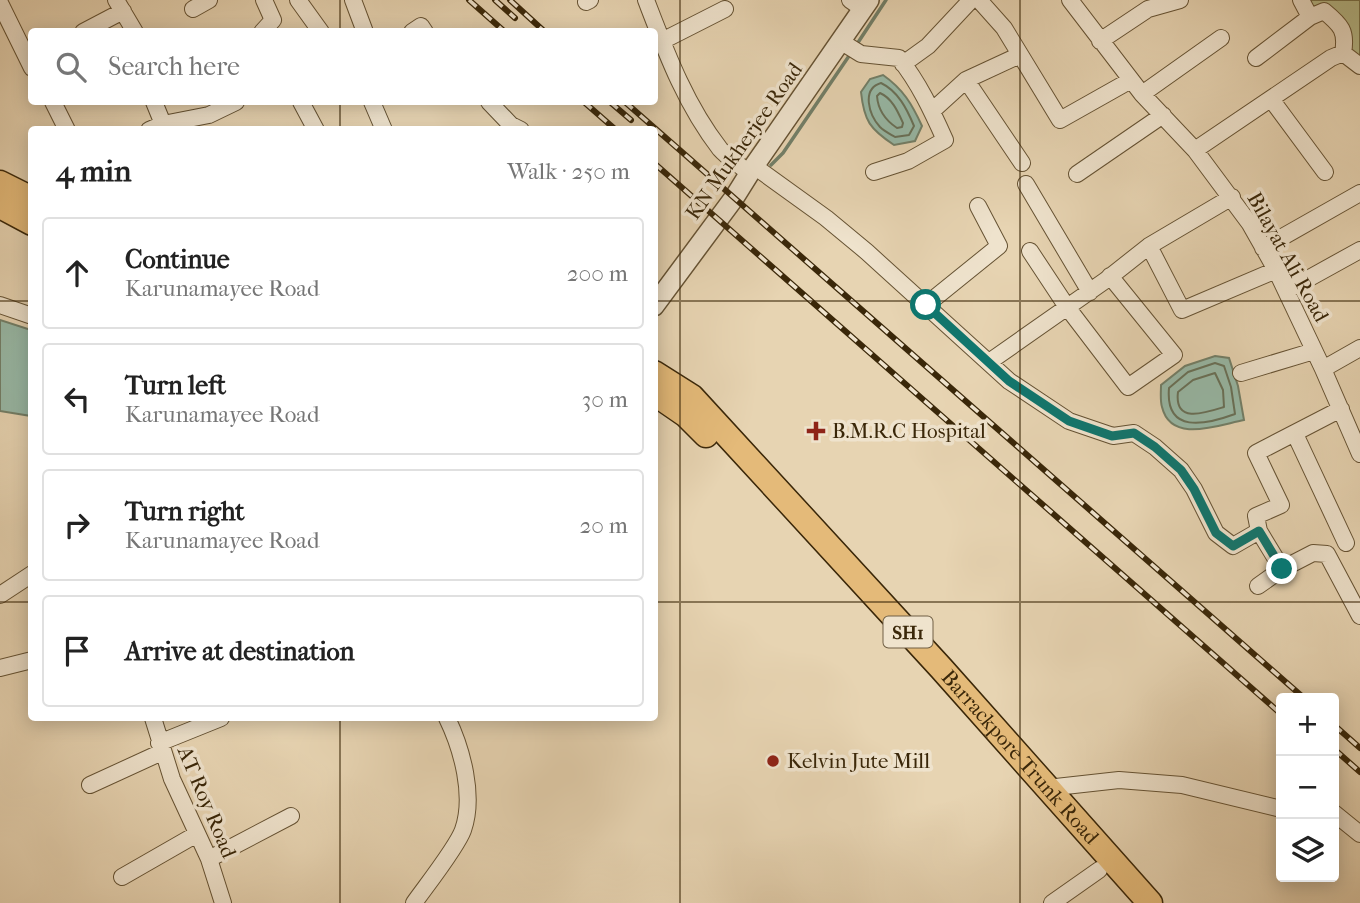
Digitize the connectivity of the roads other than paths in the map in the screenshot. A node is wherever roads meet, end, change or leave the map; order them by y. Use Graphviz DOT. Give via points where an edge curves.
graph roads {
  1 [pos="209,0"];
  2 [pos="264,0"];
  3 [pos="298,0"];
  4 [pos="353,0"];
  5 [pos="646,0"];
  6 [pos="971,0"];
  7 [pos="979,0"];
  8 [pos="1070,0"];
  9 [pos="1180,0"];
  10 [pos="1301,0"];
  11 [pos="0,3"];
  12 [pos="861,3"];
  13 [pos="119,6"];
  14 [pos="192,9"];
  15 [pos="724,9"];
  16 [pos="1310,17"];
  17 [pos="89,28"];
  18 [pos="133,28"];
  19 [pos="266,28"];
  20 [pos="318,28"];
  21 [pos="364,28"];
  22 [pos="657,28"];
  23 [pos="658,31"];
  24 [pos="1221,38"];
  25 [pos="662,41"];
  26 [pos="840,41"];
  27 [pos="1100,41"];
  28 [pos="1343,53"];
  29 [pos="1020,55"];
  30 [pos="1256,58"];
  31 [pos="28,60"];
  32 [pos="903,64"];
  33 [pos="1360,66"];
  34 [pos="966,80"];
  35 [pos="1131,80"];
  36 [pos="1142,94"];
  37 [pos="1271,99"];
  38 [pos="54,105"];
  39 [pos="154,105"];
  40 [pos="227,105"];
  41 [pos="303,105"];
  42 [pos="373,105"];
  43 [pos="492,105"];
  44 [pos="932,111"];
  45 [pos="1163,115"];
  46 [pos="65,126"];
  47 [pos="156,126"];
  48 [pos="160,126"];
  49 [pos="314,126"];
  50 [pos="382,126"];
  51 [pos="513,126"];
  52 [pos="1195,150"];
  53 [pos="1022,163"];
  54 [pos="751,169"];
  55 [pos="874,172"];
  56 [pos="1325,172"];
  57 [pos="1077,174"];
  58 [pos="0,183"];
  59 [pos="1026,184"];
  60 [pos="1360,193"];
  61 [pos="1232,197"];
  62 [pos="28,198"];
  63 [pos="0,206"];
  64 [pos="978,206"];
  65 [pos="28,221"];
  66 [pos="1149,246"];
  67 [pos="1264,247"];
  68 [pos="1360,250"];
  69 [pos="1030,251"];
  70 [pos="1276,270"];
  71 [pos="1110,276"];
  72 [pos="1286,291"];
  73 [pos="1090,292"];
  74 [pos="658,294"];
  75 [pos="0,305"];
  76 [pos="926,305"];
  77 [pos="1067,307"];
  78 [pos="28,315"];
  79 [pos="1360,348"];
  80 [pos="1314,351"];
  81 [pos="989,362"];
  82 [pos="1323,369"];
  83 [pos="1241,373"];
  84 [pos="658,376"];
  85 [pos="658,396"];
  86 [pos="1341,409"];
  87 [pos="1295,434"];
  88 [pos="1358,444"];
  89 [pos="1259,531"];
  90 [pos="1353,539"];
  91 [pos="1327,554"];
  92 [pos="1282,569"];
  93 [pos="28,577"];
  94 [pos="1258,586"];
  95 [pos="0,595"];
  96 [pos="1360,616"];
  97 [pos="28,661"];
  98 [pos="0,668"];
  99 [pos="154,721"];
  100 [pos="214,721"];
  101 [pos="448,721"];
  102 [pos="161,748"];
  103 [pos="90,785"];
  104 [pos="1047,788"];
  105 [pos="1276,808"];
  106 [pos="291,816"];
  107 [pos="1339,817"];
  108 [pos="197,834"];
  109 [pos="1360,834"];
  110 [pos="209,859"];
  111 [pos="1099,870"];
  112 [pos="122,877"];
  113 [pos="223,903"];
  114 [pos="414,903"];
  115 [pos="1052,903"];
  116 [pos="1129,903"];
  117 [pos="1150,903"];
  1 -- 14 [label="street"];
  2 -- 19 [label="street" via="274,20"];
  3 -- 20 [label="street"];
  4 -- 21 [label="street"];
  5 -- 22 [label="street"];
  6 -- 32 [label="street" via="928,46"];
  7 -- 29 [label="street" via="1004,27"];
  8 -- 27 [label="street, Bilayat Ali Road"];
  9 -- 27 [label="street" via="1147,9"];
  10 -- 16 [label="street"];
  11 -- 31 [label="street"];
  12 -- 26 [label="street, KN Mukherjee Road"];
  13 -- 17 [label="street"];
  13 -- 18 [label="street"];
  15 -- 25 [label="street"];
  16 -- 28 [label="street" via="1324,11 1339,24 1346,39"];
  16 -- 30 [label="street"];
  23 -- 25 [label="street"];
  24 -- 36 [label="street"];
  25 -- 54 [label="street" via="674,74 722,150"];
  26 -- 32 [label="street" via="861,54 899,58"];
  26 -- 54 [label="street, KN Mukherjee Road"];
  27 -- 35 [label="street, Bilayat Ali Road"];
  28 -- 33 [label="street"];
  28 -- 37 [label="street"];
  29 -- 34 [label="street"];
  29 -- 35 [label="street" via="1060,120"];
  32 -- 44 [label="street"];
  34 -- 44 [label="street"];
  34 -- 53 [label="street"];
  35 -- 36 [label="street, Bilayat Ali Road"];
  36 -- 45 [label="street, Bilayat Ali Road"];
  37 -- 52 [label="street"];
  37 -- 56 [label="street"];
  38 -- 46 [label="street"];
  39 -- 47 [label="street"];
  40 -- 48 [label="street" via="209,115"];
  41 -- 49 [label="street"];
  42 -- 50 [label="street"];
  43 -- 51 [label="street"];
  44 -- 55 [label="street" via="945,140 908,162"];
  45 -- 52 [label="street, Bilayat Ali Road"];
  45 -- 57 [label="street"];
  52 -- 61 [label="street, Bilayat Ali Road"];
  54 -- 74 [label="street, KN Mukherjee Road" via="734,198"];
  54 -- 76 [label="street" via="826,218"];
  58 -- 62 [label="main road"];
  59 -- 73 [label="street"];
  60 -- 67 [label="street"];
  61 -- 66 [label="street"];
  61 -- 67 [label="street, Bilayat Ali Road"];
  63 -- 65 [label="main road"];
  64 -- 76 [label="street" via="999,246"];
  66 -- 70 [label="street" via="1182,310"];
  66 -- 71 [label="street"];
  67 -- 70 [label="street, Bilayat Ali Road"];
  68 -- 72 [label="street"];
  69 -- 77 [label="street"];
  70 -- 72 [label="street, Bilayat Ali Road"];
  71 -- 73 [label="street"];
  71 -- 77 [label="street" via="1174,355 1128,387"];
  72 -- 80 [label="street, Bilayat Ali Road"];
  73 -- 77 [label="street"];
  75 -- 78 [label="street"];
  76 -- 81 [label="street"];
  77 -- 81 [label="street"];
  79 -- 82 [label="street"];
  80 -- 82 [label="street, Bilayat Ali Road"];
  80 -- 83 [label="street"];
  81 -- 89 [label="street" via="1069,421 1112,436 1134,433 1155,447 1181,470 1216,533 1233,546"];
  82 -- 86 [label="street, Bilayat Ali Road"];
  84 -- 104 [label="main road, Barrackpore Trunk Road / SH1" via="692,397"];
  85 -- 111 [label="main road, Barrackpore Trunk Road / SH1" via="702,431"];
  86 -- 87 [label="street"];
  86 -- 88 [label="street, Bilayat Ali Road"];
  87 -- 89 [label="street" via="1256,453 1280,505 1256,516"];
  87 -- 90 [label="street"];
  89 -- 92 [label="street"];
  90 -- 91 [label="street"];
  91 -- 92 [label="street" via="1313,552"];
  91 -- 96 [label="street"];
  92 -- 94 [label="street"];
  93 -- 95 [label="street"];
  97 -- 98 [label="street"];
  99 -- 102 [label="street, AT Roy Road"];
  100 -- 102 [label="street"];
  101 -- 114 [label="street" via="465,782 467,813 463,832"];
  102 -- 103 [label="street"];
  102 -- 108 [label="street, AT Roy Road"];
  104 -- 105 [label="street" via="1119,780 1182,785"];
  104 -- 117 [label="main road, Barrackpore Trunk Road / SH1"];
  106 -- 110 [label="street"];
  107 -- 109 [label="street"];
  108 -- 110 [label="street, AT Roy Road"];
  108 -- 112 [label="street"];
  110 -- 113 [label="street, AT Roy Road"];
  111 -- 115 [label="street"];
  111 -- 116 [label="main road, Barrackpore Trunk Road / SH1"];
}
